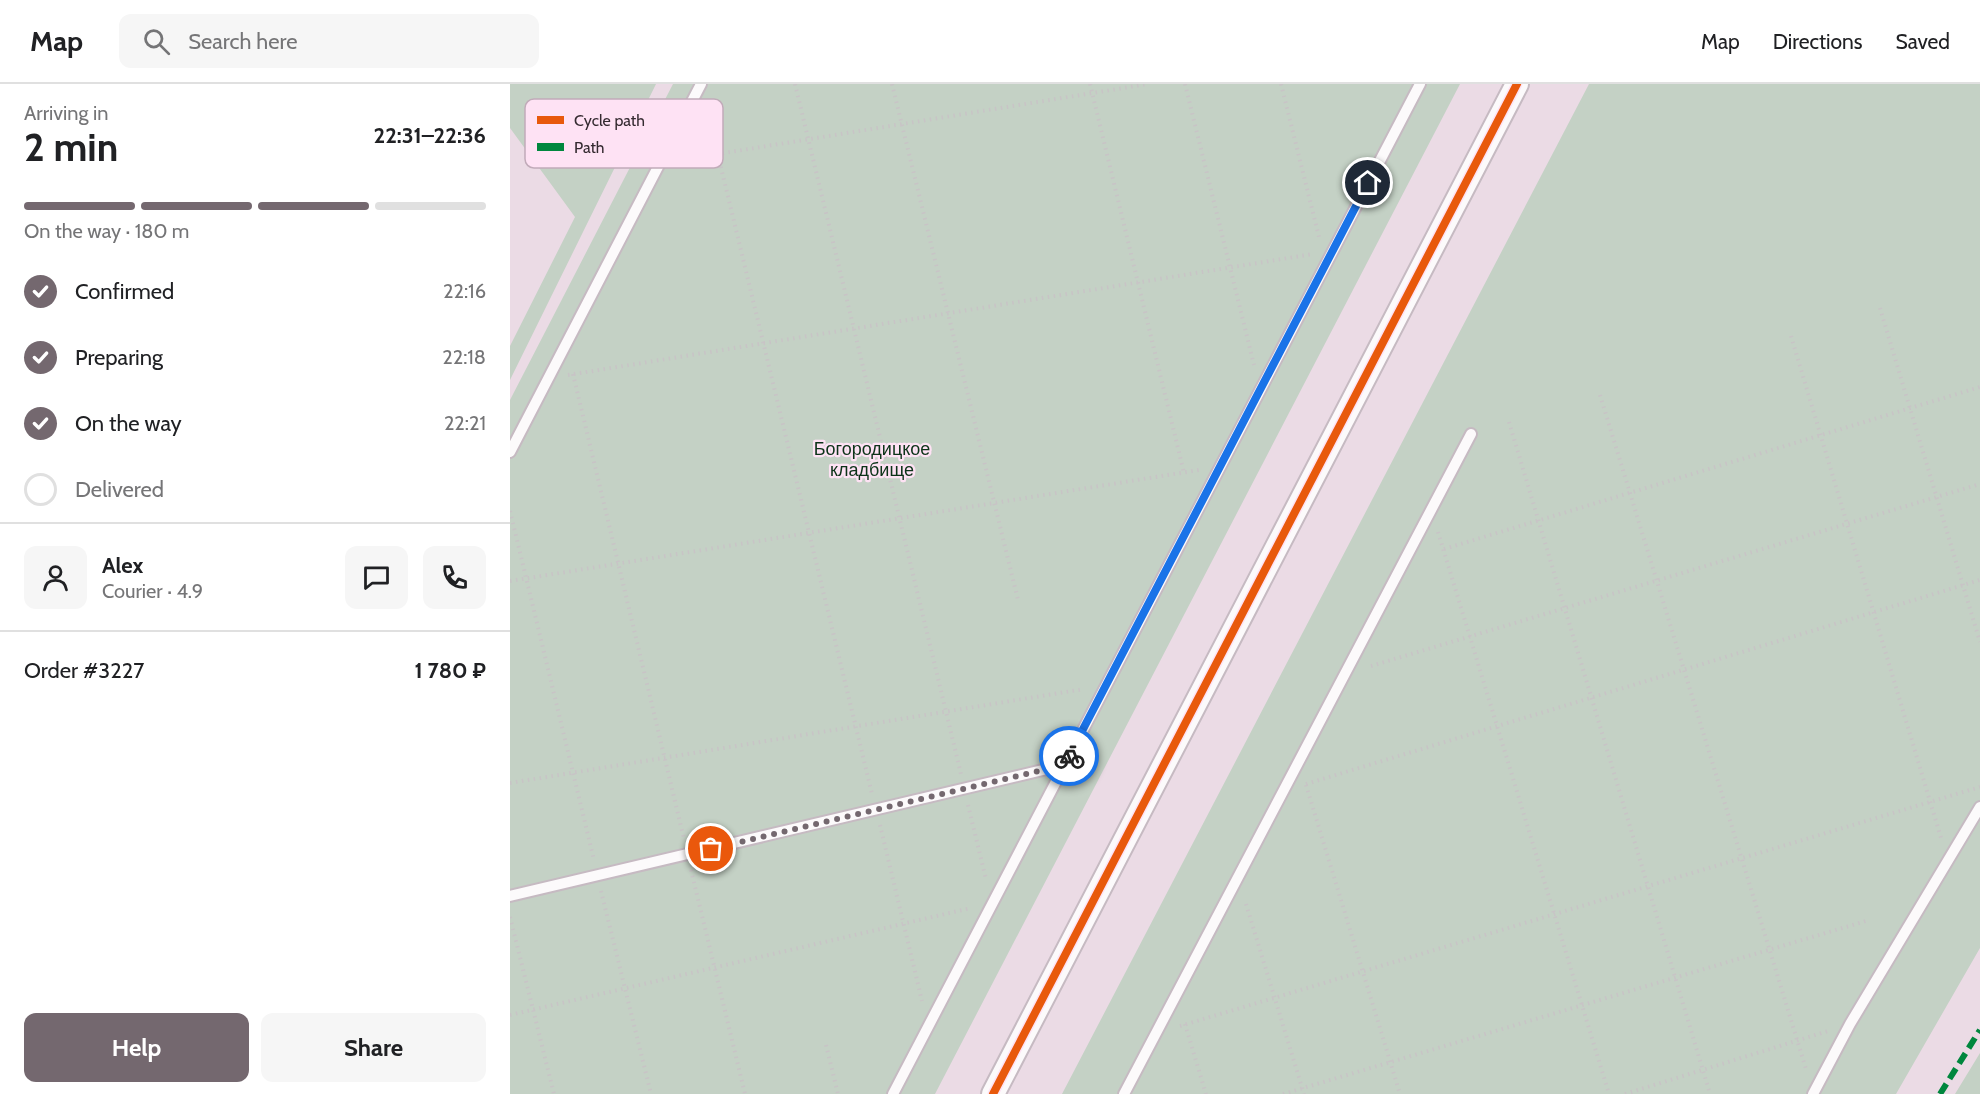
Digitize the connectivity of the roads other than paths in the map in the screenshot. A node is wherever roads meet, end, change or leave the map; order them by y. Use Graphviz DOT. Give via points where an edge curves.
graph roads {
  1 [pos="701,84"];
  2 [pos="1420,84"];
  3 [pos="1517,84"];
  4 [pos="693,99"];
  5 [pos="658,168"];
  6 [pos="1472,434"];
  7 [pos="510,452"];
  8 [pos="1064,765"];
  9 [pos="1980,807"];
  10 [pos="510,896"];
  11 [pos="1813,1093"];
  12 [pos="893,1094"];
  13 [pos="993,1094"];
  14 [pos="1124,1094"];
  1 -- 4 [label="lane"];
  2 -- 8 [label="lane"];
  3 -- 13 [label="street"];
  5 -- 7 [label="lane"];
  6 -- 14 [label="lane"];
  8 -- 10 [label="lane"];
  8 -- 12 [label="lane"];
  9 -- 11 [label="lane"];
}
